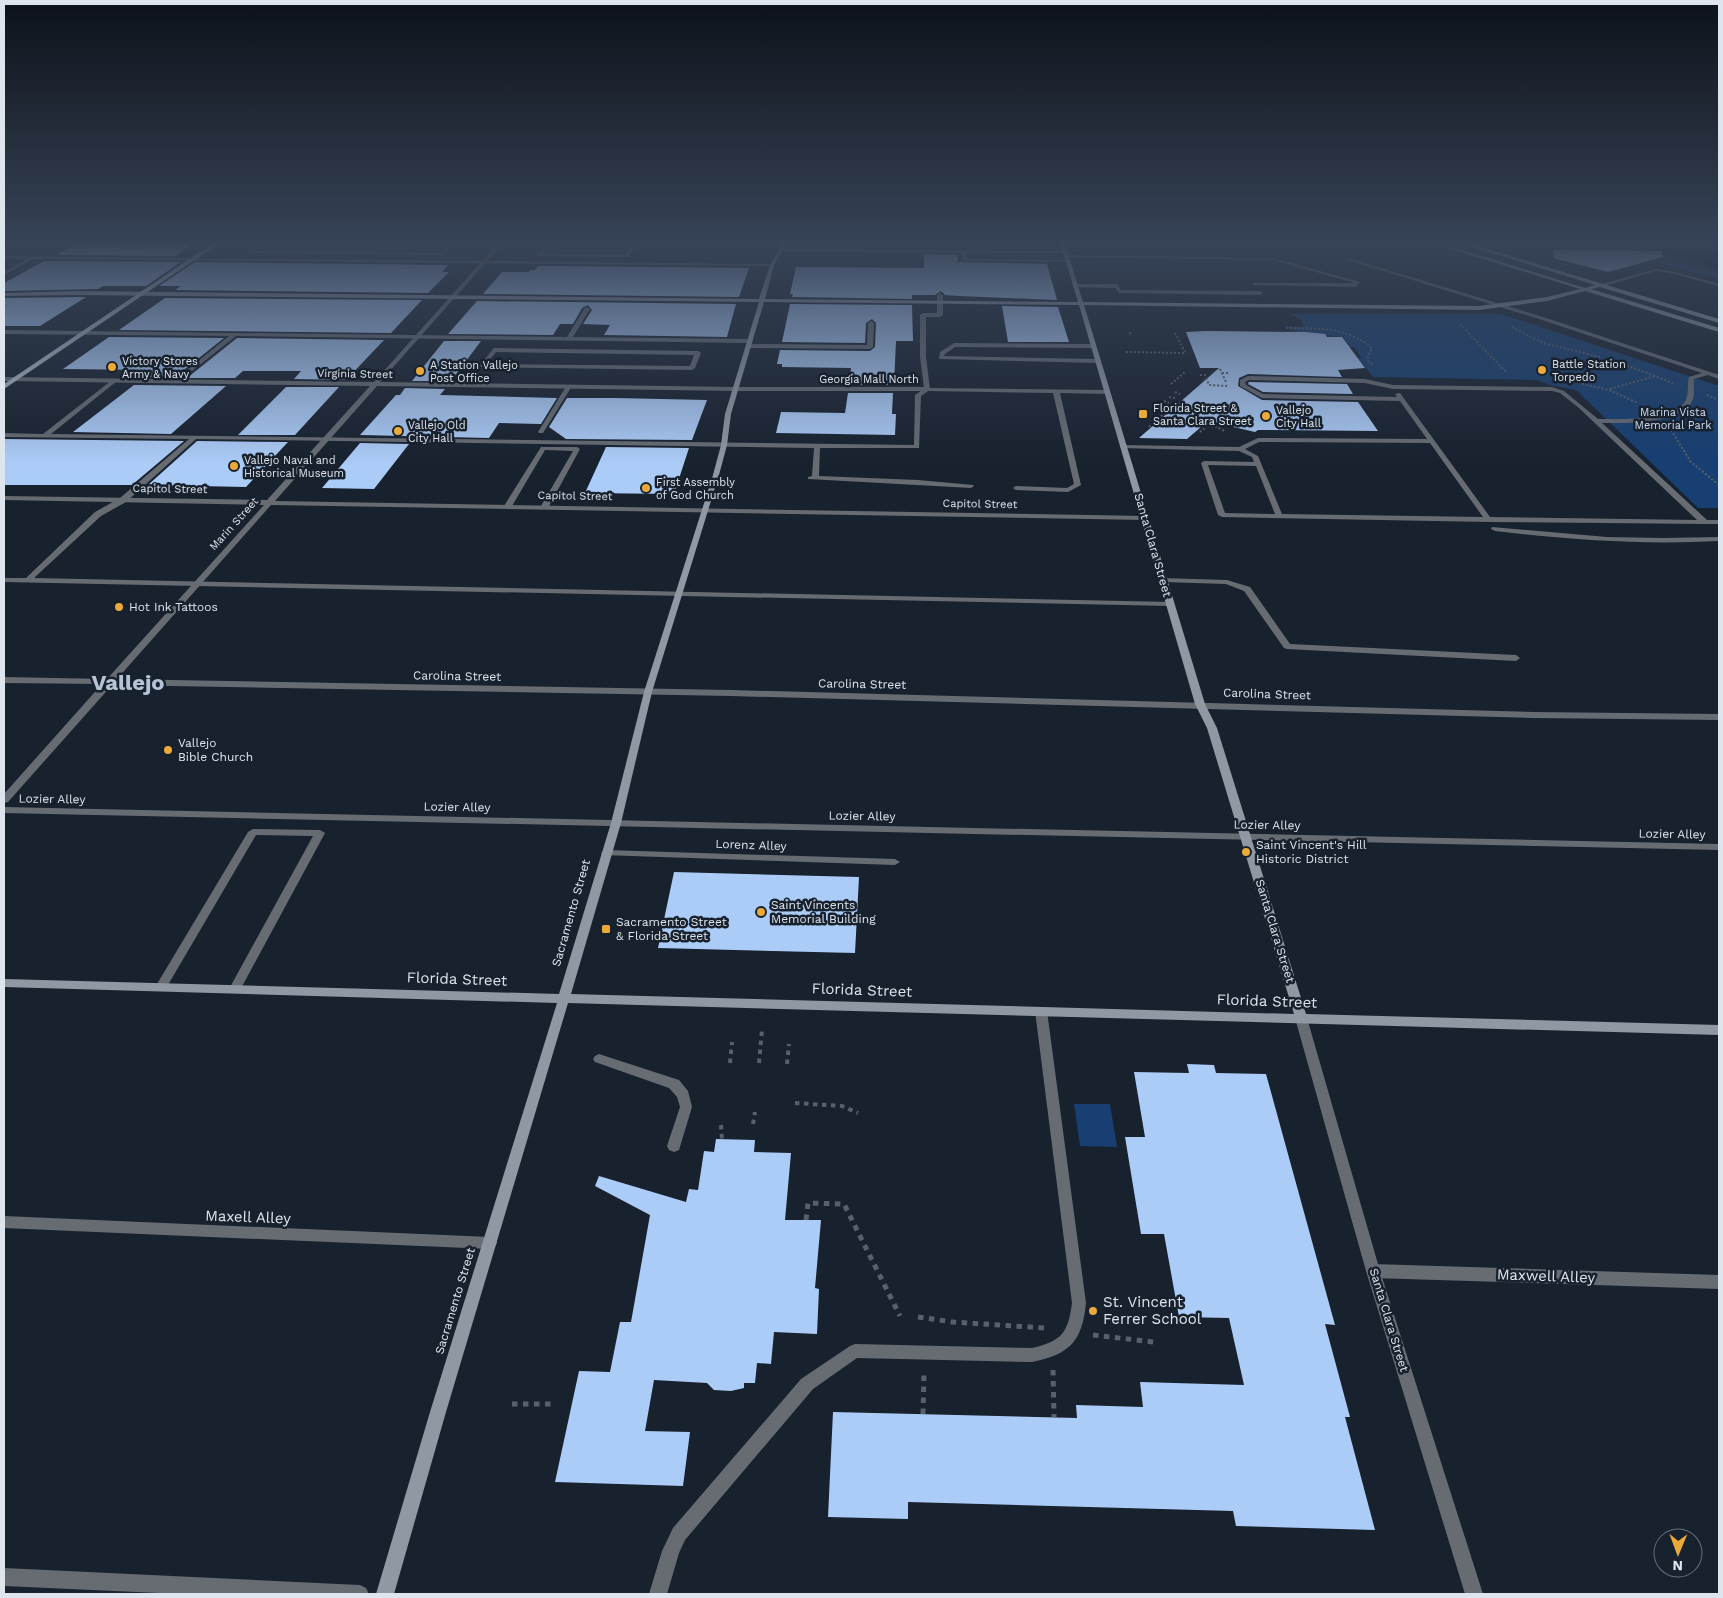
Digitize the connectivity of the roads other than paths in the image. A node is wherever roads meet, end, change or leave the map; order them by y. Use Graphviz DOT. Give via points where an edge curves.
graph roads {
  1 [pos="111,316"];
  2 [pos="436,316"];
  3 [pos="583,316"];
  4 [pos="757,316"];
  5 [pos="923,316"];
  6 [pos="1083,316"];
  7 [pos="1531,316"];
  8 [pos="1673,316"];
  9 [pos="1701,316"];
  10 [pos="1719,321"];
  11 [pos="871,323"];
  12 [pos="1719,330"];
  13 [pos="4,332"];
  14 [pos="86,333"];
  15 [pos="234,335"];
  16 [pos="416,337"];
  17 [pos="569,339"];
  18 [pos="749,343"];
  19 [pos="1093,346"];
  20 [pos="1097,361"];
  21 [pos="603,367"];
  22 [pos="1708,373"];
  23 [pos="1719,377"];
  24 [pos="4,379"];
  25 [pos="15,379"];
  26 [pos="114,381"];
  27 [pos="177,381"];
  28 [pos="375,384"];
  29 [pos="569,386"];
  30 [pos="4,387"];
  31 [pos="1393,387"];
  32 [pos="737,389"];
  33 [pos="927,389"];
  34 [pos="1056,391"];
  35 [pos="1107,392"];
  36 [pos="1401,399"];
  37 [pos="1596,422"];
  38 [pos="541,432"];
  39 [pos="4,435"];
  40 [pos="44,435"];
  41 [pos="194,438"];
  42 [pos="325,440"];
  43 [pos="1432,441"];
  44 [pos="724,445"];
  45 [pos="817,446"];
  46 [pos="1123,447"];
  47 [pos="1240,449"];
  48 [pos="1258,464"];
  49 [pos="971,486"];
  50 [pos="1016,488"];
  51 [pos="4,498"];
  52 [pos="123,500"];
  53 [pos="269,502"];
  54 [pos="508,506"];
  55 [pos="545,506"];
  56 [pos="705,511"];
  57 [pos="1280,517"];
  58 [pos="1146,518"];
  59 [pos="1489,520"];
  60 [pos="1704,522"];
  61 [pos="1719,522"];
  62 [pos="1495,529"];
  63 [pos="1719,539"];
  64 [pos="4,580"];
  65 [pos="27,580"];
  66 [pos="1163,580"];
  67 [pos="196,584"];
  68 [pos="678,594"];
  69 [pos="1171,604"];
  70 [pos="1516,658"];
  71 [pos="4,680"];
  72 [pos="107,683"];
  73 [pos="648,692"];
  74 [pos="1200,704"];
  75 [pos="1719,717"];
  76 [pos="4,800"];
  77 [pos="4,810"];
  78 [pos="616,823"];
  79 [pos="1247,837"];
  80 [pos="1719,847"];
  81 [pos="606,853"];
  82 [pos="896,862"];
  83 [pos="4,983"];
  84 [pos="161,987"];
  85 [pos="235,989"];
  86 [pos="564,998"];
  87 [pos="1041,1011"];
  88 [pos="1301,1018"];
  89 [pos="1719,1030"];
  90 [pos="599,1059"];
  91 [pos="674,1146"];
  92 [pos="4,1222"];
  93 [pos="490,1242"];
  94 [pos="1373,1271"];
  95 [pos="1719,1282"];
  96 [pos="4,1577"];
  97 [pos="360,1594"];
  98 [pos="385,1594"];
  99 [pos="658,1594"];
  100 [pos="1474,1594"];
  1 -- 14 [label="main road"];
  2 -- 16 [label="street, Marin Street"];
  3 -- 17 [label="street"];
  4 -- 18 [label="main road, Sacramento Street"];
  5 -- 33 [label="street, Georgia Mall North"];
  6 -- 19 [label="main road, Santa Clara Street"];
  7 -- 22 [label="street"];
  8 -- 12 [label="main road"];
  9 -- 10 [label="main road"];
  11 -- 18 [label="street" via="870,347"];
  13 -- 14 [label="street"];
  14 -- 15 [label="street"];
  14 -- 25 [label="main road"];
  15 -- 16 [label="street"];
  15 -- 27 [label="street"];
  16 -- 17 [label="street"];
  16 -- 28 [label="street, Marin Street"];
  17 -- 18 [label="street"];
  18 -- 32 [label="main road, Sacramento Street"];
  19 -- 20 [label="main road, Santa Clara Street"];
  19 -- 20 [label="street" via="954,345 942,353 941,358"];
  20 -- 35 [label="main road, Santa Clara Street"];
  21 -- 21 [label="street" via="692,368 698,353 494,350 482,366"];
  22 -- 23 [label="street"];
  22 -- 37 [label="street" via="1690,378 1690,399 1683,408 1660,418"];
  24 -- 25 [label="street, Virginia Street"];
  25 -- 26 [label="street, Virginia Street"];
  25 -- 30 [label="main road"];
  26 -- 27 [label="street, Virginia Street"];
  26 -- 40 [label="street"];
  27 -- 28 [label="street, Virginia Street"];
  28 -- 29 [label="street, Virginia Street"];
  28 -- 42 [label="street, Marin Street"];
  29 -- 32 [label="street, Virginia Street"];
  29 -- 38 [label="street"];
  31 -- 36 [label="street"];
  31 -- 36 [label="street" via="1365,381 1248,378 1242,381 1243,386 1262,396"];
  31 -- 37 [label="street" via="1552,388 1581,406"];
  32 -- 33 [label="street, Georgia Mall North"];
  32 -- 44 [label="main road, Sacramento Street" via="728,414"];
  33 -- 34 [label="street"];
  33 -- 45 [label="street" via="918,395 917,447"];
  34 -- 35 [label="street"];
  34 -- 50 [label="street" via="1078,485 1068,490"];
  35 -- 46 [label="main road, Santa Clara Street"];
  36 -- 43 [label="street"];
  37 -- 60 [label="street"];
  39 -- 40 [label="street"];
  40 -- 41 [label="street"];
  41 -- 42 [label="street"];
  41 -- 52 [label="street"];
  42 -- 44 [label="street"];
  42 -- 53 [label="street, Marin Street"];
  43 -- 47 [label="street" via="1258,440"];
  43 -- 59 [label="street"];
  44 -- 45 [label="street"];
  44 -- 56 [label="main road, Sacramento Street"];
  45 -- 49 [label="street" via="813,478"];
  46 -- 47 [label="street"];
  46 -- 58 [label="main road, Santa Clara Street"];
  47 -- 48 [label="street" via="1255,456"];
  48 -- 57 [label="street"];
  48 -- 57 [label="street" via="1204,463 1222,515"];
  51 -- 52 [label="street, Capitol Street"];
  52 -- 53 [label="street, Capitol Street"];
  52 -- 65 [label="street" via="98,514"];
  53 -- 54 [label="street, Capitol Street"];
  53 -- 67 [label="street, Marin Street"];
  54 -- 55 [label="street, Capitol Street"];
  54 -- 55 [label="street" via="543,448 577,449"];
  55 -- 56 [label="street, Capitol Street"];
  56 -- 58 [label="street, Capitol Street"];
  56 -- 68 [label="main road, Sacramento Street"];
  57 -- 59 [label="street"];
  58 -- 66 [label="main road, Santa Clara Street"];
  59 -- 60 [label="street"];
  60 -- 61 [label="street"];
  62 -- 63 [label="street" via="1598,538"];
  64 -- 65 [label="street"];
  65 -- 67 [label="street"];
  66 -- 69 [label="main road, Santa Clara Street"];
  66 -- 70 [label="street" via="1227,582 1247,589 1287,646"];
  67 -- 68 [label="street"];
  67 -- 72 [label="street, Marin Street"];
  68 -- 69 [label="street"];
  68 -- 73 [label="main road, Sacramento Street"];
  69 -- 74 [label="main road, Santa Clara Street"];
  71 -- 72 [label="street, Carolina Street"];
  72 -- 73 [label="street, Carolina Street"];
  72 -- 76 [label="street, Marin Street"];
  73 -- 74 [label="street, Carolina Street"];
  73 -- 78 [label="main road, Sacramento Street"];
  74 -- 75 [label="street, Carolina Street" via="1534,715"];
  74 -- 79 [label="main road, Santa Clara Street" via="1212,728"];
  77 -- 78 [label="street, Lozier Alley"];
  78 -- 79 [label="street, Lozier Alley"];
  78 -- 81 [label="main road, Sacramento Street"];
  79 -- 80 [label="street, Lozier Alley"];
  79 -- 88 [label="main road, Santa Clara Street"];
  81 -- 82 [label="street, Lorenz Alley"];
  81 -- 86 [label="main road, Sacramento Street"];
  83 -- 84 [label="main road, Florida Street"];
  84 -- 85 [label="main road, Florida Street"];
  84 -- 85 [label="street" via="253,832 320,833"];
  85 -- 86 [label="main road, Florida Street"];
  86 -- 87 [label="main road, Florida Street"];
  86 -- 93 [label="main road, Sacramento Street"];
  87 -- 88 [label="main road, Florida Street"];
  87 -- 99 [label="street" via="1079,1303 1074,1331 1052,1352 1032,1356 855,1350 807,1384 679,1534"];
  88 -- 89 [label="main road, Florida Street"];
  88 -- 94 [label="street, Santa Clara Street"];
  90 -- 91 [label="street" via="674,1084 683,1095 686,1107"];
  92 -- 93 [label="street, Maxell Alley"];
  93 -- 98 [label="main road, Sacramento Street"];
  94 -- 95 [label="street, Maxwell Alley"];
  94 -- 100 [label="street, Santa Clara Street"];
  96 -- 97 [label="street"];
}
